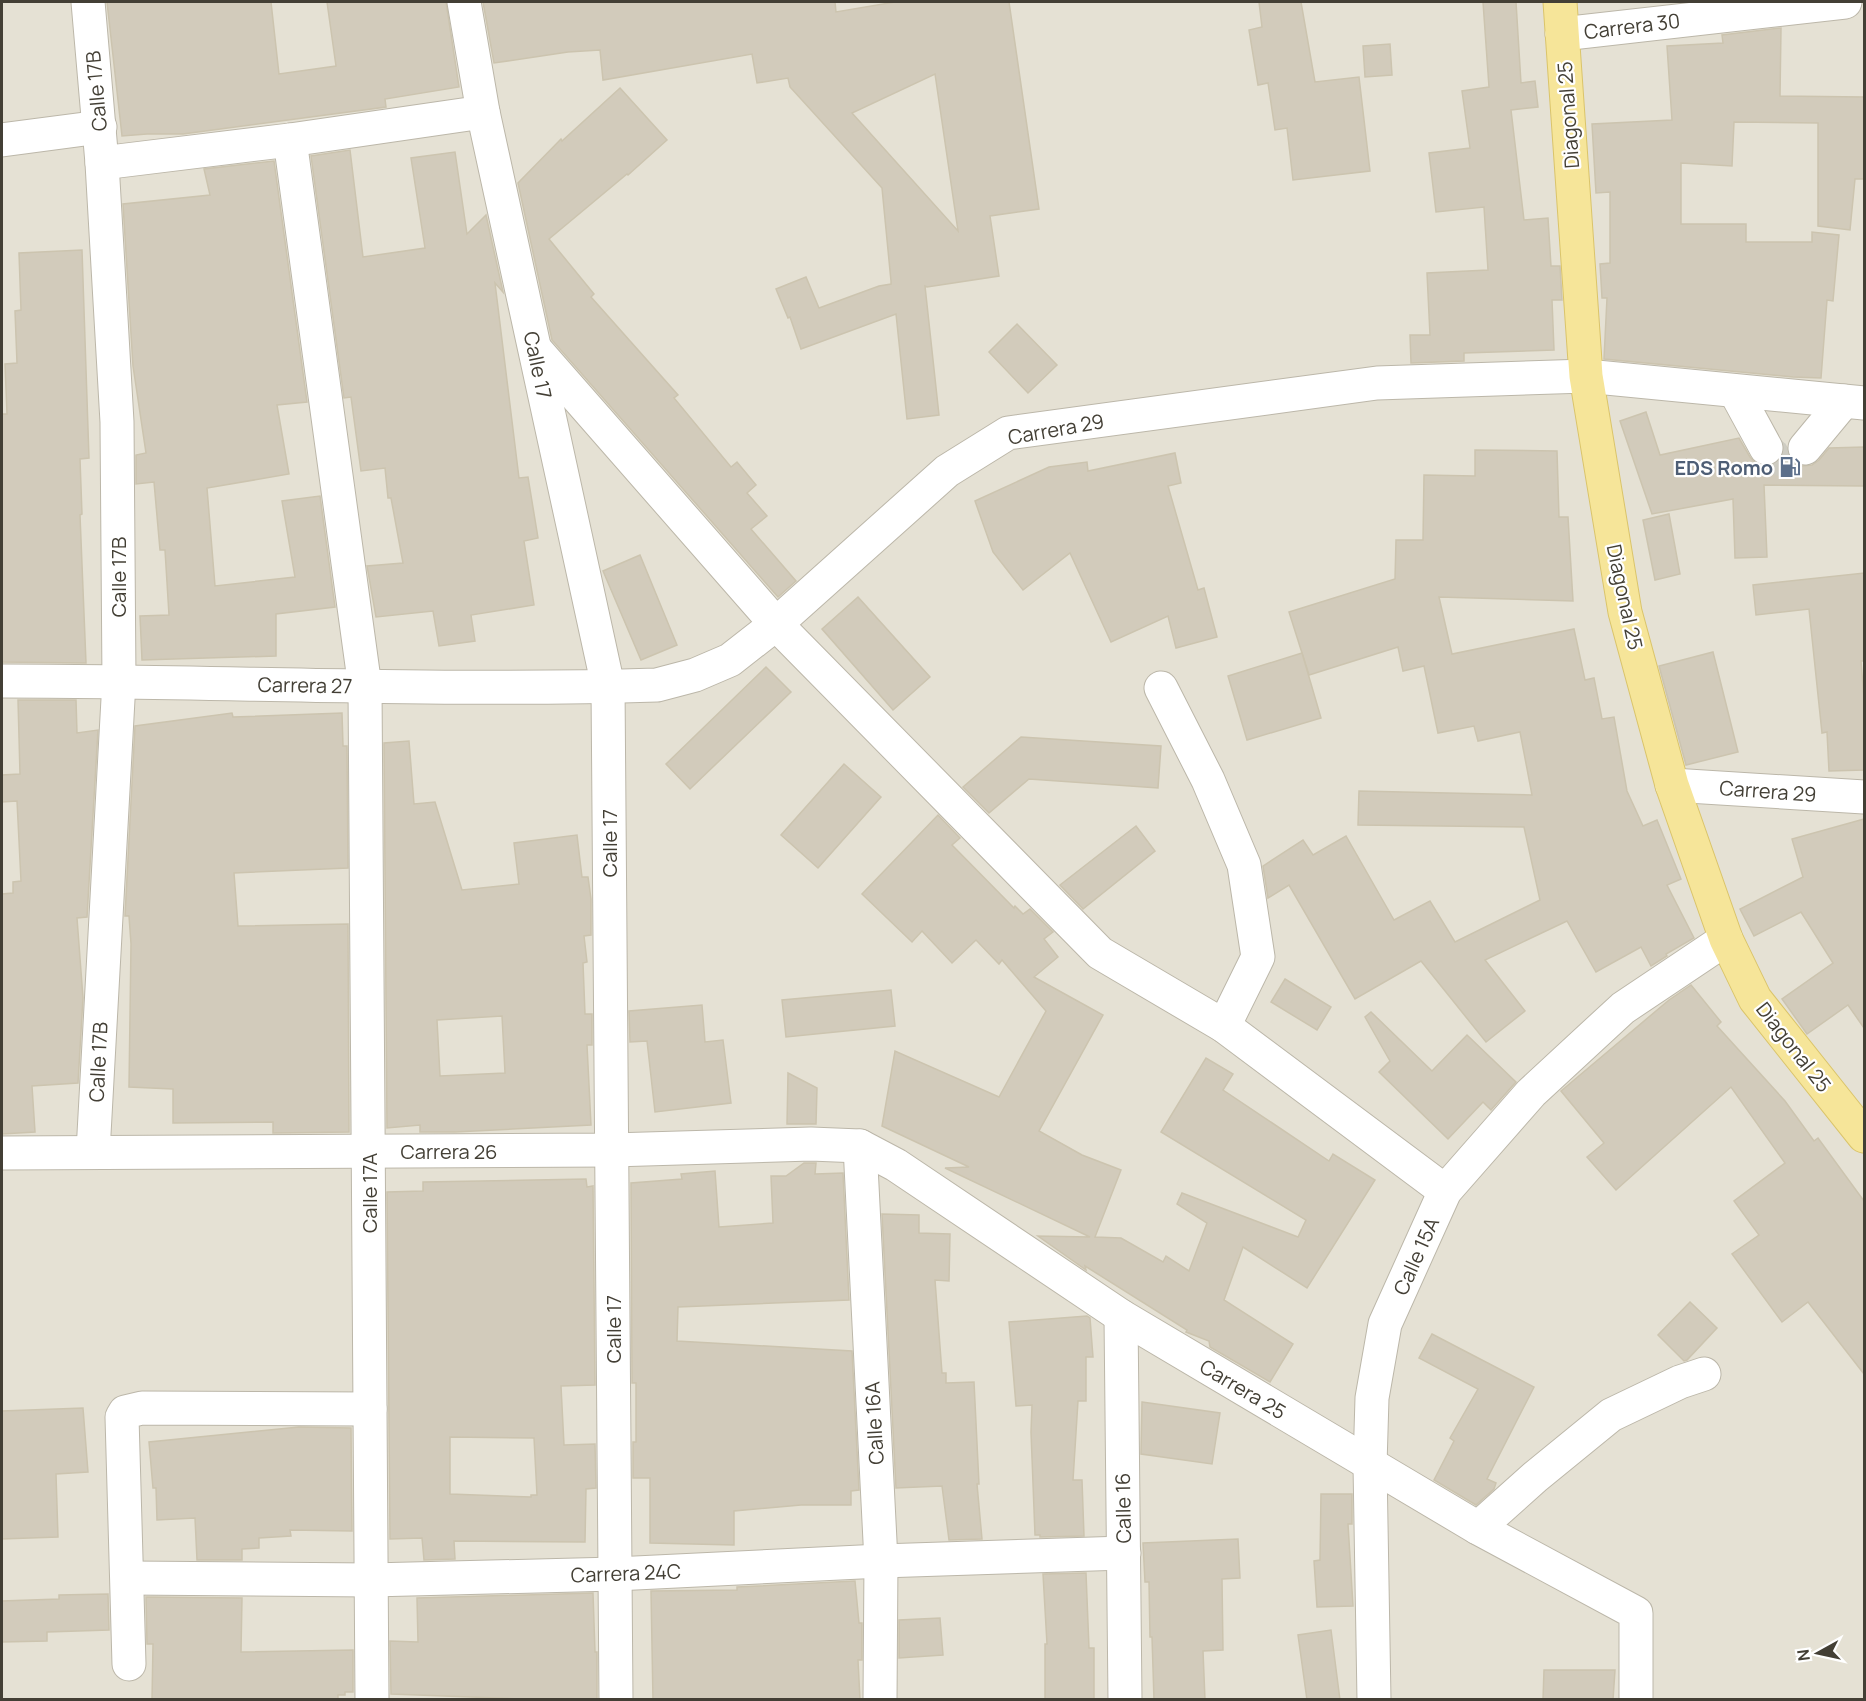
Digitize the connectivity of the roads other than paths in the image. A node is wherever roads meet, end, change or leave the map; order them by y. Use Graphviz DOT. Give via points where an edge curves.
graph roads {
  1 [pos="88,2"];
  2 [pos="464,2"];
  3 [pos="1560,2"];
  4 [pos="1845,2"];
  5 [pos="1562,34"];
  6 [pos="483,112"];
  7 [pos="100,127"];
  8 [pos="2,140"];
  9 [pos="290,140"];
  10 [pos="102,163"];
  11 [pos="534,348"];
  12 [pos="1586,376"];
  13 [pos="1735,391"];
  14 [pos="1854,402"];
  15 [pos="1766,448"];
  16 [pos="1805,448"];
  17 [pos="776,624"];
  18 [pos="2,681"];
  19 [pos="119,681"];
  20 [pos="608,686"];
  21 [pos="365,687"];
  22 [pos="1161,688"];
  23 [pos="1672,784"];
  24 [pos="1864,797"];
  25 [pos="1726,939"];
  26 [pos="1224,1026"];
  27 [pos="1864,1136"];
  28 [pos="860,1146"];
  29 [pos="612,1150"];
  30 [pos="369,1151"];
  31 [pos="93,1152"];
  32 [pos="2,1153"];
  33 [pos="1445,1191"];
  34 [pos="1121,1316"];
  35 [pos="1704,1374"];
  36 [pos="370,1409"];
  37 [pos="1370,1465"];
  38 [pos="1478,1528"];
  39 [pos="1124,1553"];
  40 [pos="881,1561"];
  41 [pos="615,1574"];
  42 [pos="128,1578"];
  43 [pos="371,1580"];
  44 [pos="129,1664"];
  45 [pos="372,1700"];
  46 [pos="616,1700"];
  47 [pos="880,1700"];
  48 [pos="1125,1700"];
  49 [pos="1374,1700"];
  50 [pos="1636,1700"];
  1 -- 7 [label="street, Calle 17B"];
  2 -- 6 [label="street, Calle 17"];
  3 -- 5 [label="main road, Diagonal 25"];
  4 -- 5 [label="street, Carrera 30"];
  5 -- 12 [label="main road, Diagonal 25"];
  6 -- 9 [label="street"];
  6 -- 11 [label="street, Calle 17"];
  7 -- 8 [label="street"];
  7 -- 10 [label="street, Calle 17B"];
  9 -- 10 [label="street"];
  9 -- 21 [label="street, Calle 17A"];
  10 -- 19 [label="street, Calle 17B" via="117,422"];
  11 -- 17 [label="street"];
  11 -- 20 [label="street, Calle 17"];
  12 -- 13 [label="street"];
  12 -- 17 [label="street, Carrera 29" via="1377,383 1008,433 947,471"];
  12 -- 23 [label="main road, Diagonal 25" via="1625,612"];
  13 -- 14 [label="street"];
  13 -- 15 [label="street"];
  14 -- 16 [label="street"];
  17 -- 20 [label="street, Carrera 29" via="730,660 695,675 657,684"];
  17 -- 26 [label="street" via="1100,953"];
  18 -- 19 [label="street, Carrera 27"];
  19 -- 21 [label="street, Carrera 27"];
  19 -- 31 [label="street, Calle 17B"];
  20 -- 21 [label="street, Carrera 27"];
  20 -- 29 [label="street, Calle 17"];
  21 -- 30 [label="street, Calle 17A"];
  22 -- 26 [label="street" via="1208,780 1244,866 1258,957"];
  23 -- 24 [label="street, Carrera 29"];
  23 -- 25 [label="main road, Diagonal 25"];
  25 -- 27 [label="main road, Diagonal 25" via="1755,999"];
  25 -- 33 [label="street, Calle 15A" via="1623,1008 1531,1093"];
  26 -- 33 [label="street"];
  28 -- 29 [label="street, Carrera 26"];
  28 -- 34 [label="street, Carrera 25" via="896,1165"];
  28 -- 40 [label="street, Calle 16A"];
  29 -- 30 [label="street, Carrera 26"];
  29 -- 41 [label="street, Calle 17"];
  30 -- 31 [label="street, Carrera 26"];
  30 -- 36 [label="street, Calle 17A"];
  31 -- 32 [label="street, Carrera 26"];
  33 -- 37 [label="street, Calle 15A" via="1385,1324 1372,1398"];
  34 -- 37 [label="street, Carrera 25"];
  34 -- 39 [label="street, Calle 16"];
  35 -- 38 [label="street" via="1611,1415"];
  36 -- 42 [label="street" via="142,1408 125,1412 122,1417"];
  36 -- 43 [label="street, Calle 17A"];
  37 -- 38 [label="street, Carrera 25"];
  37 -- 49 [label="street, Calle 15A"];
  38 -- 50 [label="street, Carrera 25" via="1636,1613"];
  39 -- 40 [label="street, Carrera 24C"];
  39 -- 48 [label="street, Calle 16"];
  40 -- 41 [label="street, Carrera 24C"];
  40 -- 47 [label="street, Calle 16A"];
  41 -- 43 [label="street, Carrera 24C"];
  41 -- 46 [label="street, Calle 17"];
  42 -- 43 [label="street, Carrera 24C"];
  42 -- 44 [label="street"];
  43 -- 45 [label="street, Calle 17A"];
}
